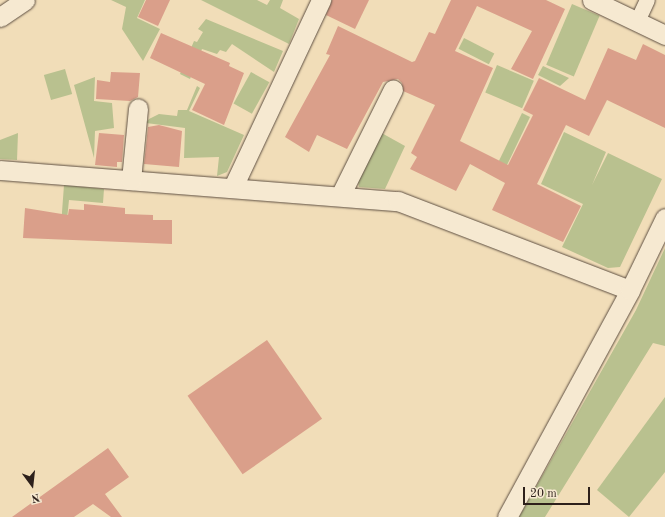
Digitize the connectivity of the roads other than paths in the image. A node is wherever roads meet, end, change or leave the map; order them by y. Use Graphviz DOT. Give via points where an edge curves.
graph roads {
  1 [pos="25,0"];
  2 [pos="321,0"];
  3 [pos="592,0"];
  4 [pos="647,0"];
  5 [pos="0,17"];
  6 [pos="637,21"];
  7 [pos="665,35"];
  8 [pos="394,89"];
  9 [pos="138,108"];
  10 [pos="0,170"];
  11 [pos="131,180"];
  12 [pos="233,187"];
  13 [pos="340,196"];
  14 [pos="665,218"];
  15 [pos="630,290"];
  16 [pos="507,517"];
  1 -- 5 [label="street"];
  2 -- 12 [label="street"];
  3 -- 6 [label="street"];
  4 -- 6 [label="street"];
  6 -- 7 [label="street"];
  8 -- 13 [label="street"];
  9 -- 11 [label="street"];
  10 -- 11 [label="street"];
  11 -- 12 [label="street"];
  12 -- 13 [label="street"];
  13 -- 15 [label="street" via="398,201"];
  14 -- 15 [label="street"];
  15 -- 16 [label="street"];
}
